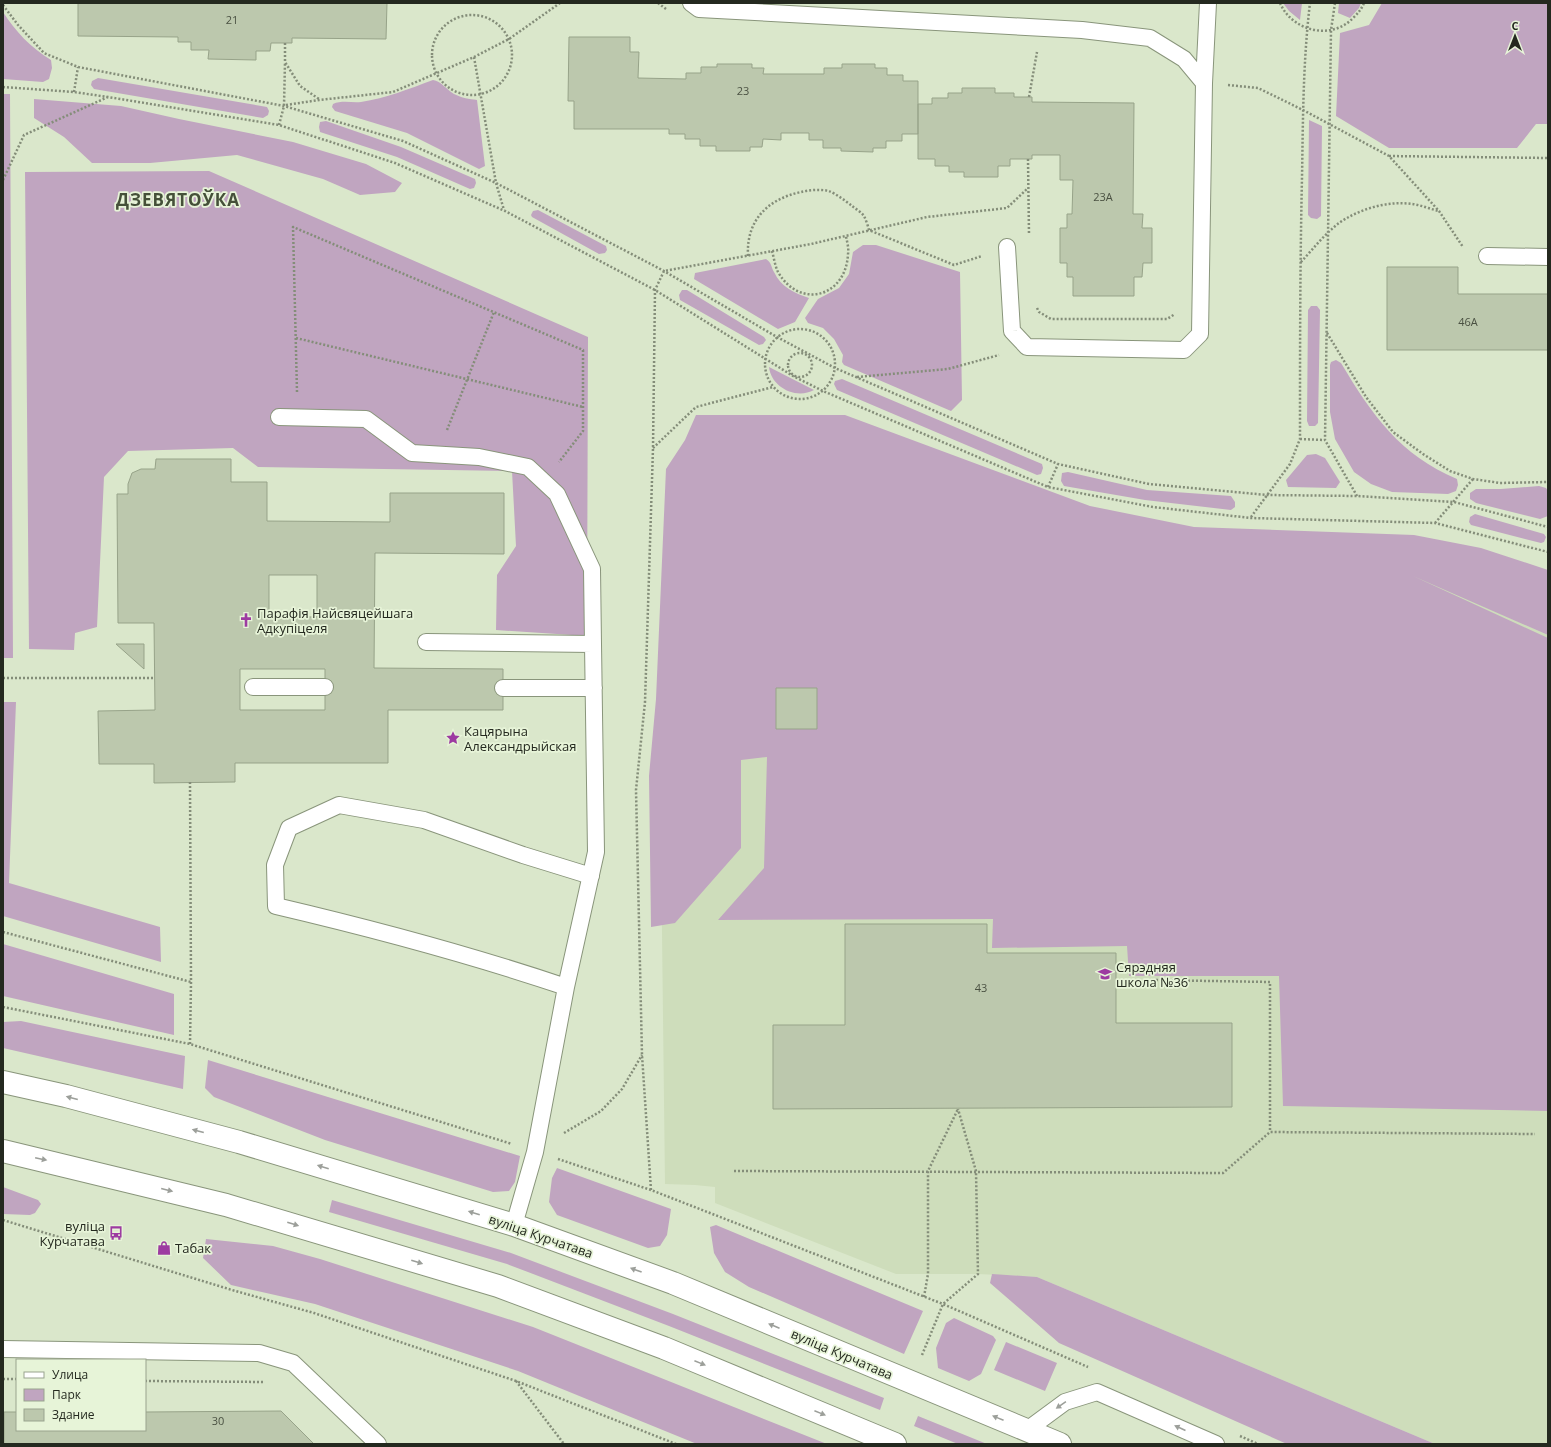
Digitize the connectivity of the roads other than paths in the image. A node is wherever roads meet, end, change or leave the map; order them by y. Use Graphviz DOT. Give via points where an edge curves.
graph roads {
  1 [pos="691,3"];
  2 [pos="1208,3"];
  3 [pos="1204,83"];
  4 [pos="1007,247"];
  5 [pos="1487,256"];
  6 [pos="1548,257"];
  7 [pos="279,417"];
  8 [pos="426,642"];
  9 [pos="593,644"];
  10 [pos="253,687"];
  11 [pos="325,687"];
  12 [pos="503,688"];
  13 [pos="594,688"];
  14 [pos="591,876"];
  15 [pos="566,987"];
  16 [pos="3,1082"];
  17 [pos="3,1151"];
  18 [pos="514,1225"];
  19 [pos="3,1349"];
  20 [pos="1027,1430"];
  21 [pos="378,1444"];
  22 [pos="895,1444"];
  23 [pos="1060,1444"];
  24 [pos="1216,1444"];
  1 -- 3 [label="lane" via="699,8 1082,30 1150,38 1184,59"];
  2 -- 3 [label="lane"];
  3 -- 4 [label="lane" via="1200,334 1184,350 1027,347 1012,331"];
  5 -- 6 [label="lane"];
  7 -- 9 [label="lane" via="366,419 412,453 479,457 528,467 558,494 592,569"];
  8 -- 9 [label="lane"];
  9 -- 13 [label="lane"];
  10 -- 11 [label="lane"];
  12 -- 13 [label="lane"];
  13 -- 14 [label="lane" via="596,852"];
  14 -- 15 [label="lane"];
  14 -- 15 [label="lane" via="424,820 339,805 289,828 275,865 276,906 393,934 496,963"];
  15 -- 18 [label="lane" via="535,1152"];
  18 -- 16 [label="main road, вуліца Курчатава, one-way" via="239,1142"];
  17 -- 22 [label="main road, one-way" via="226,1205 498,1286 664,1348"];
  20 -- 18 [label="main road, вуліца Курчатава, one-way" via="673,1283"];
  19 -- 21 [label="lane" via="259,1352 293,1363"];
  20 -- 23 [label="main road, вуліца Курчатава"];
  24 -- 20 [label="lane, one-way" via="1097,1392 1065,1402"];
}
